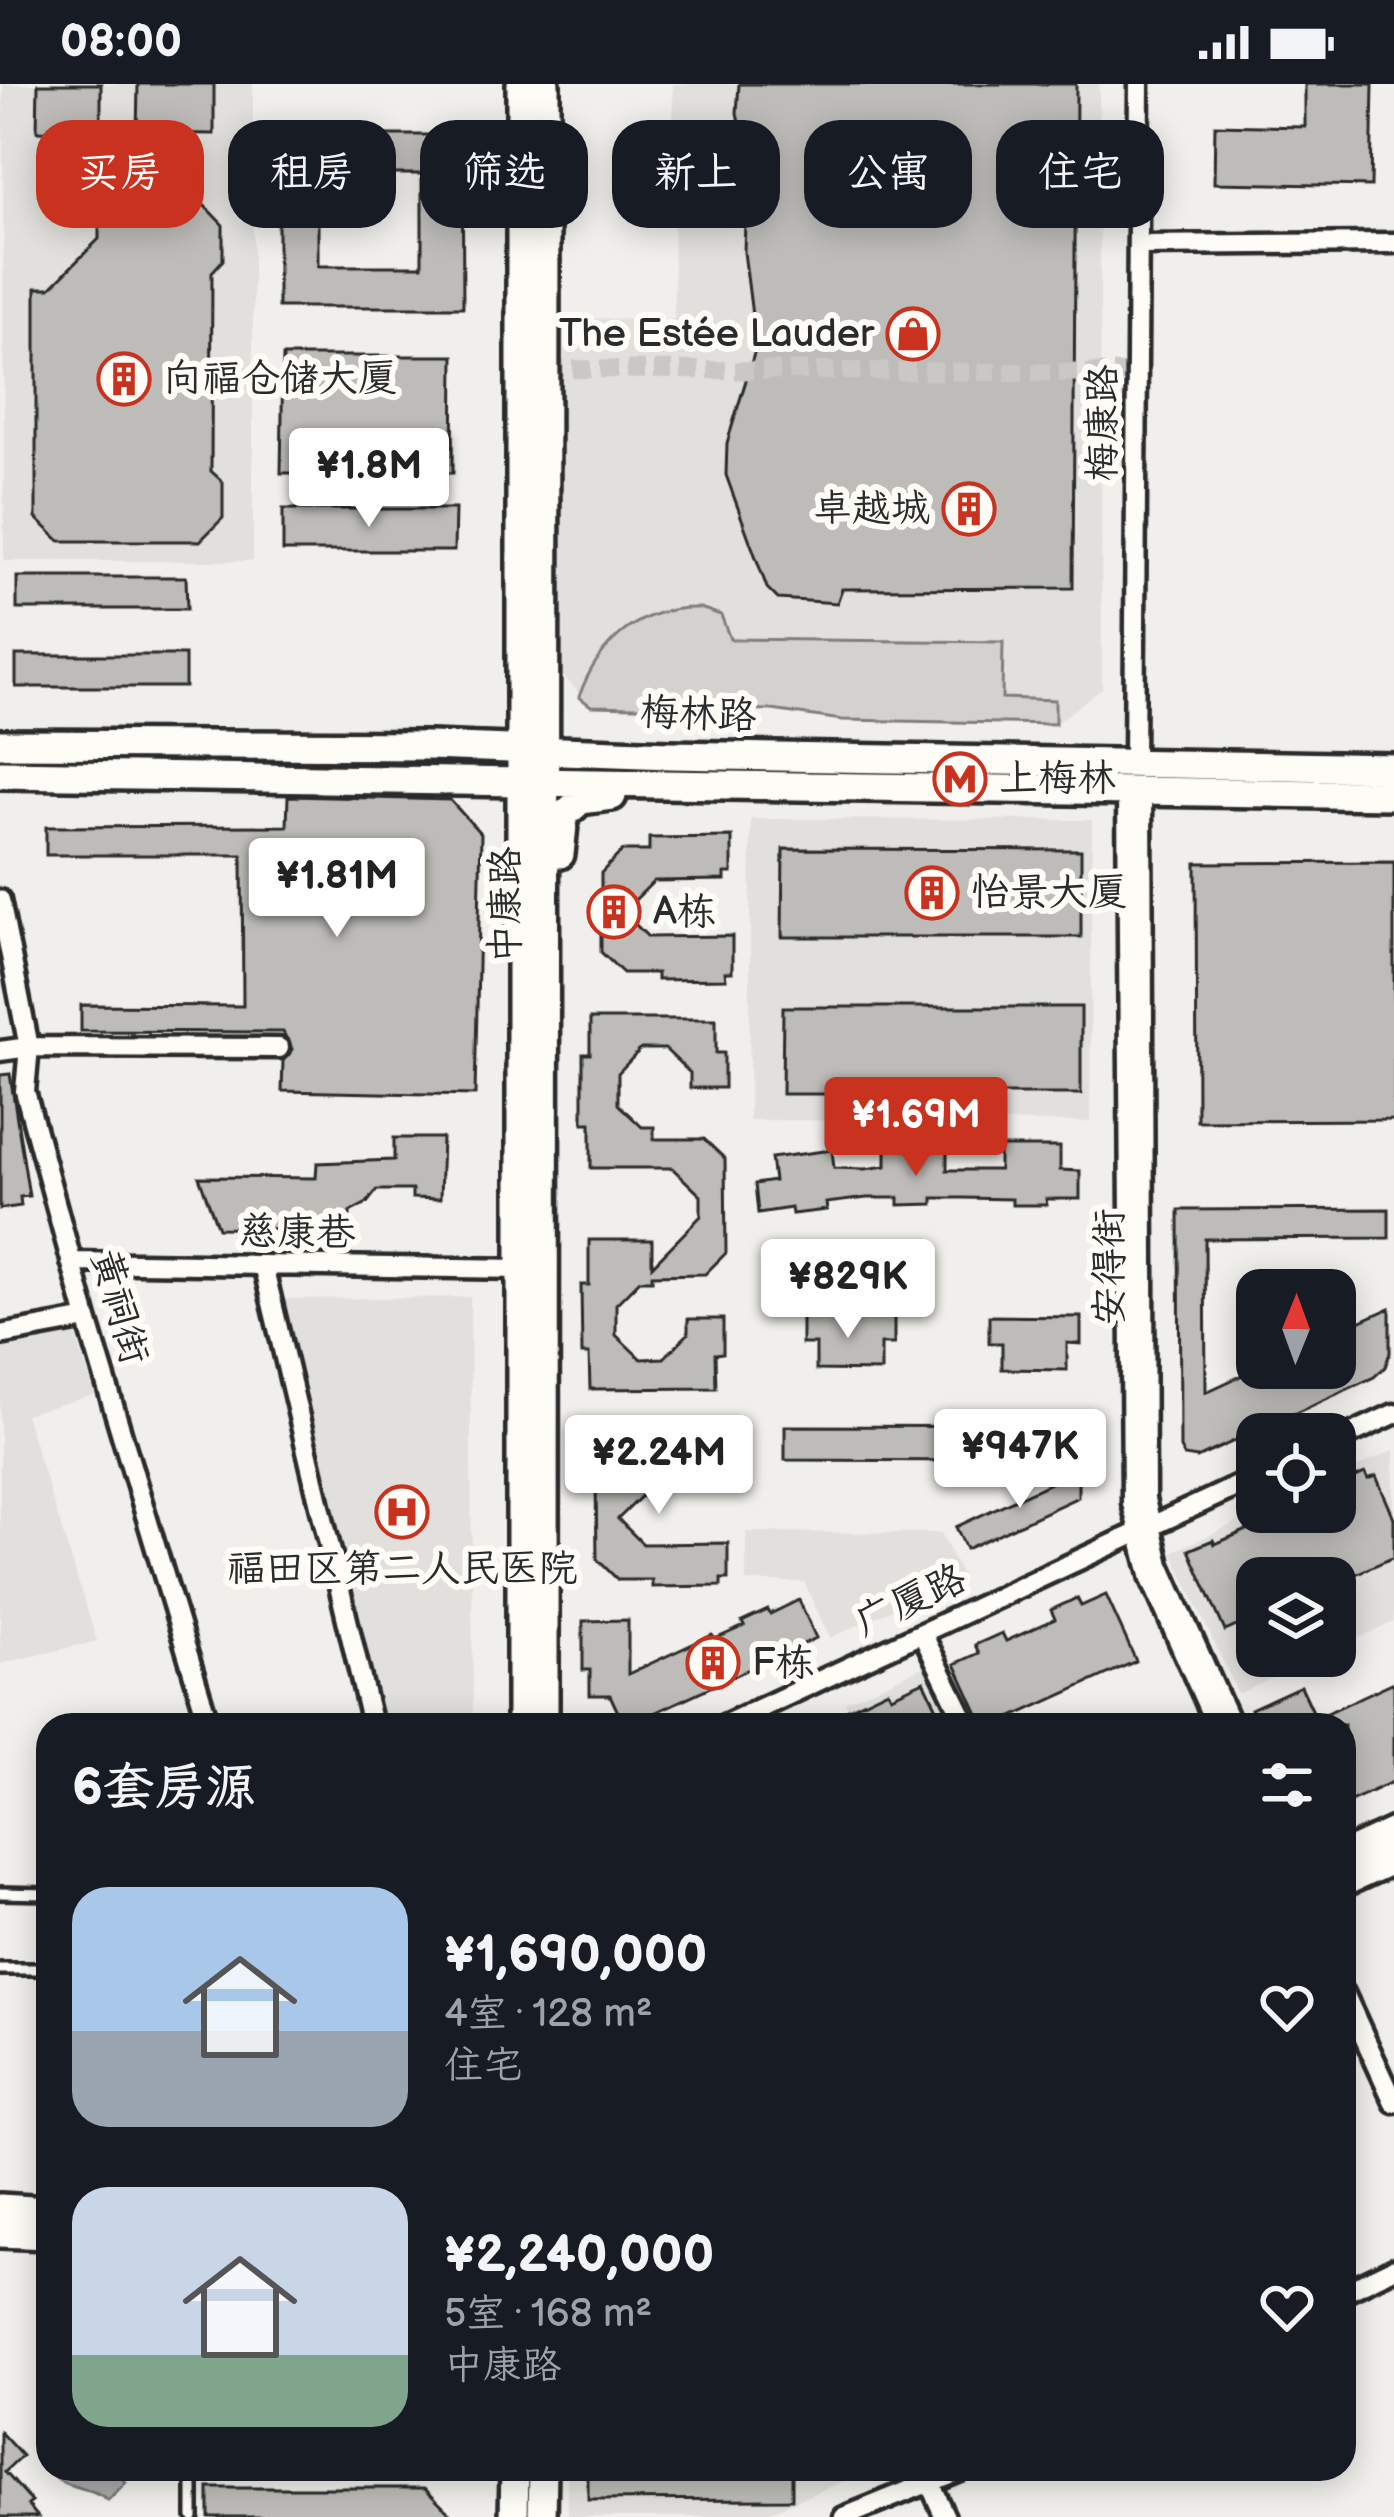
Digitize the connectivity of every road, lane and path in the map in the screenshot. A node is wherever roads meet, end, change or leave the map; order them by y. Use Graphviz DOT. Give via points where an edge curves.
graph roads {
  1 [pos="521,84"];
  2 [pos="545,84"];
  3 [pos="1139,84"];
  4 [pos="1394,243"];
  5 [pos="1139,245"];
  6 [pos="531,643"];
  7 [pos="0,744"];
  8 [pos="430,746"];
  9 [pos="532,750"];
  10 [pos="670,754"];
  11 [pos="1134,763"];
  12 [pos="1394,768"];
  13 [pos="0,774"];
  14 [pos="429,779"];
  15 [pos="532,782"];
  16 [pos="669,786"];
  17 [pos="1134,792"];
  18 [pos="1394,795"];
  19 [pos="533,880"];
  20 [pos="0,899"];
  21 [pos="29,1047"];
  22 [pos="279,1048"];
  23 [pos="0,1051"];
  24 [pos="71,1262"];
  25 [pos="263,1265"];
  26 [pos="522,1269"];
  27 [pos="87,1319"];
  28 [pos="0,1335"];
  29 [pos="1394,1414"];
  30 [pos="1356,1431"];
  31 [pos="1236,1487"];
  32 [pos="1143,1529"];
  33 [pos="922,1633"];
  34 [pos="205,1713"];
  35 [pos="369,1713"];
  36 [pos="520,1713"];
  37 [pos="544,1713"];
  38 [pos="750,1713"];
  39 [pos="961,1713"];
  40 [pos="1211,1713"];
  41 [pos="1226,1713"];
  42 [pos="1394,1832"];
  43 [pos="1356,1850"];
  44 [pos="1394,1859"];
  45 [pos="1356,1876"];
  46 [pos="0,1893"];
  47 [pos="36,1894"];
  48 [pos="0,1969"];
  49 [pos="36,1969"];
  50 [pos="1356,2019"];
  51 [pos="1394,2102"];
  52 [pos="0,2208"];
  53 [pos="36,2210"];
  54 [pos="0,2233"];
  55 [pos="36,2234"];
  56 [pos="1394,2268"];
  57 [pos="1356,2286"];
  58 [pos="193,2481"];
  59 [pos="515,2481"];
  60 [pos="543,2481"];
  61 [pos="936,2481"];
  62 [pos="930,2484"];
  63 [pos="193,2517"];
  64 [pos="514,2517"];
  65 [pos="542,2517"];
  66 [pos="844,2517"];
  67 [pos="945,2517"];
  1 -- 6 [label="main road, 中康路"];
  2 -- 6 [label="main road, 中康路"];
  3 -- 5 [label="street, 梅康路"];
  4 -- 5 [label="street"];
  5 -- 11 [label="street, 梅康路"];
  6 -- 8 [label="main road" via="506,667 499,723 478,739"];
  6 -- 9 [label="main road, 中康路"];
  6 -- 10 [label="main road" via="551,679 551,711 562,728 630,737"];
  7 -- 8 [label="main road, 梅林路"];
  8 -- 9 [label="main road, 梅林路"];
  9 -- 10 [label="main road, 梅林路"];
  9 -- 15 [label="main road, 中康路"];
  10 -- 11 [label="main road, 梅林路"];
  11 -- 12 [label="main road, 梅林路"];
  13 -- 14 [label="main road, 梅林路"];
  14 -- 15 [label="main road, 梅林路"];
  14 -- 19 [label="main road" via="502,807 512,859"];
  15 -- 16 [label="main road, 梅林路"];
  15 -- 19 [label="main road, 中康路"];
  16 -- 17 [label="main road, 梅林路"];
  16 -- 19 [label="main road" via="581,800 564,815 559,861"];
  17 -- 18 [label="main road, 梅林路"];
  17 -- 32 [label="street, 安得街" via="1130,1471"];
  19 -- 26 [label="main road, 中康路"];
  19 -- 37 [label="main road, 中康路"];
  20 -- 21 [label="street, 黄祠街"];
  21 -- 22 [label="street"];
  21 -- 23 [label="street"];
  21 -- 24 [label="street, 黄祠街" via="26,1091"];
  24 -- 25 [label="street, 慈康巷"];
  24 -- 27 [label="street, 黄祠街"];
  25 -- 26 [label="street, 慈康巷"];
  25 -- 35 [label="street"];
  26 -- 36 [label="main road, 中康路"];
  27 -- 28 [label="street"];
  27 -- 34 [label="street, 黄祠街"];
  29 -- 30 [label="street"];
  31 -- 32 [label="street, 广厦路"];
  32 -- 33 [label="street, 广厦路"];
  32 -- 40 [label="street, 安得街" via="1151,1579"];
  32 -- 41 [label="street, 安得街"];
  33 -- 38 [label="street, 广厦路"];
  33 -- 39 [label="street"];
  42 -- 43 [label="main road"];
  44 -- 45 [label="main road"];
  46 -- 47 [label="lane"];
  48 -- 49 [label="lane"];
  50 -- 51 [label="street"];
  52 -- 53 [label="main road"];
  54 -- 55 [label="main road"];
  56 -- 57 [label="street"];
  58 -- 63 [label="lane"];
  59 -- 64 [label="main road"];
  60 -- 65 [label="main road"];
  61 -- 62 [label="street"];
  62 -- 66 [label="street"];
  62 -- 67 [label="street"];
}
